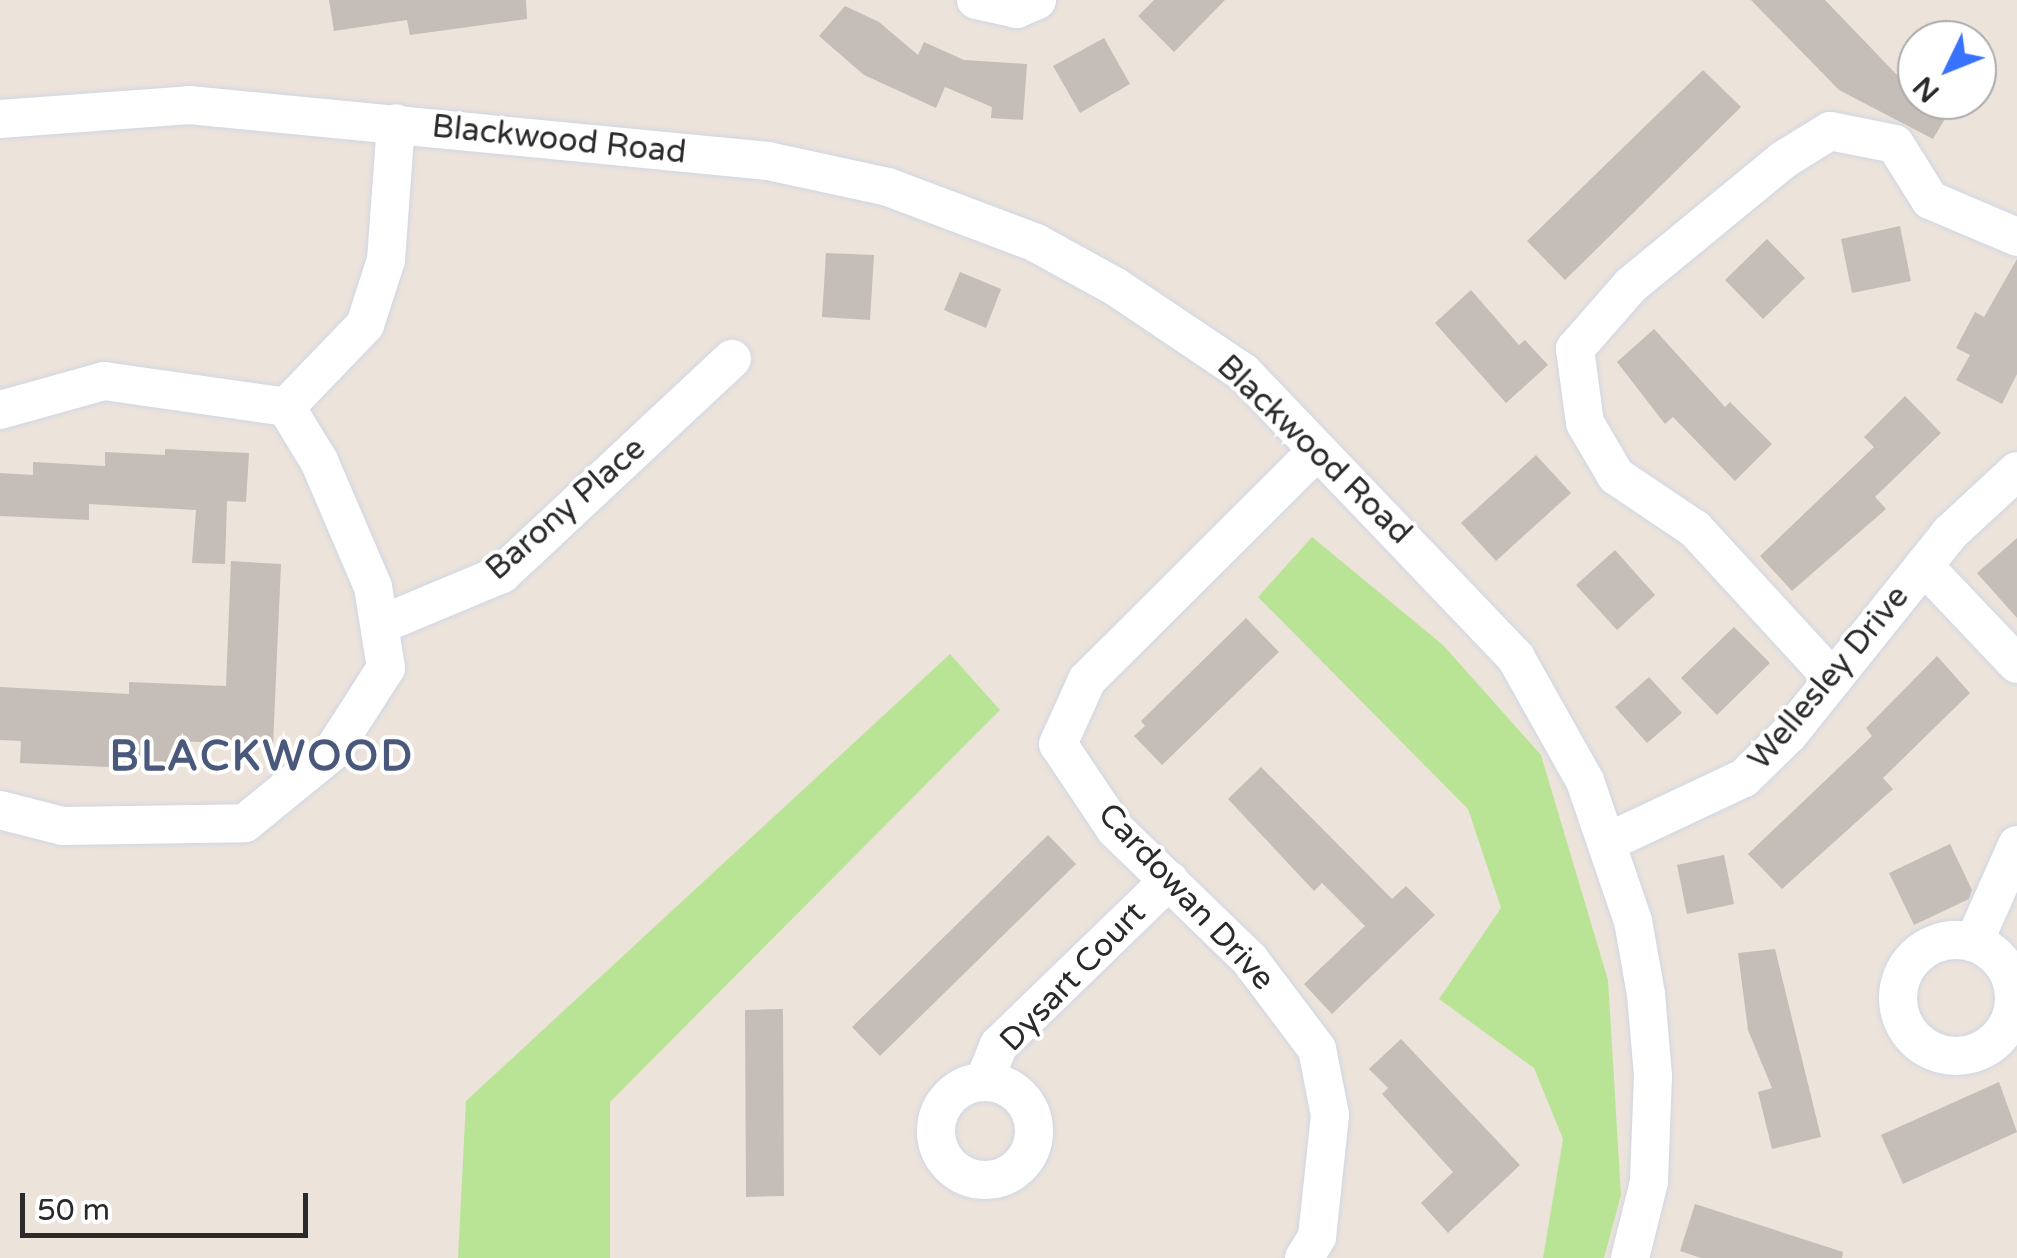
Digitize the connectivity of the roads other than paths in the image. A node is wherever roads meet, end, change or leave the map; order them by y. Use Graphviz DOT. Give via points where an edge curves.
graph roads {
  1 [pos="976,0"];
  2 [pos="1037,0"];
  3 [pos="0,119"];
  4 [pos="396,122"];
  5 [pos="2017,237"];
  6 [pos="732,359"];
  7 [pos="286,406"];
  8 [pos="0,410"];
  9 [pos="1317,451"];
  10 [pos="2017,471"];
  11 [pos="1924,566"];
  12 [pos="380,625"];
  13 [pos="2017,664"];
  14 [pos="1833,679"];
  15 [pos="0,810"];
  16 [pos="1610,841"];
  17 [pos="2017,845"];
  18 [pos="1169,880"];
  19 [pos="1974,942"];
  20 [pos="985,1079"];
  21 [pos="1304,1258"];
  22 [pos="1630,1258"];
  1 -- 2 [label="street" via="1017,8"];
  3 -- 4 [label="street, Blackwood Road" via="188,105"];
  4 -- 7 [label="street" via="386,260 365,325"];
  4 -- 9 [label="street, Blackwood Road" via="768,161 888,187 1036,243 1116,287 1244,373"];
  5 -- 14 [label="street" via="1930,200 1895,144 1830,130 1630,285 1575,349 1585,423 1616,476 1695,529"];
  6 -- 12 [label="street, Barony Place" via="502,574"];
  7 -- 8 [label="street" via="104,381"];
  7 -- 12 [label="street" via="327,479 373,587"];
  9 -- 16 [label="street, Blackwood Road" via="1516,658 1585,781"];
  9 -- 18 [label="street, Cardowan Drive" via="1086,680 1058,744 1116,829"];
  10 -- 11 [label="street, Wellesley Drive"];
  11 -- 13 [label="street"];
  11 -- 14 [label="street, Wellesley Drive"];
  12 -- 15 [label="street" via="386,668 332,752 245,824 63,826"];
  14 -- 16 [label="street, Wellesley Drive" via="1744,778"];
  16 -- 22 [label="street, Blackwood Road" via="1633,921 1653,1076 1649,1182"];
  17 -- 19 [label="street"];
  18 -- 20 [label="street, Dysart Court" via="1034,1008 1000,1046"];
  18 -- 21 [label="street, Cardowan Drive" via="1250,960 1317,1049 1330,1115 1317,1237"];
}
